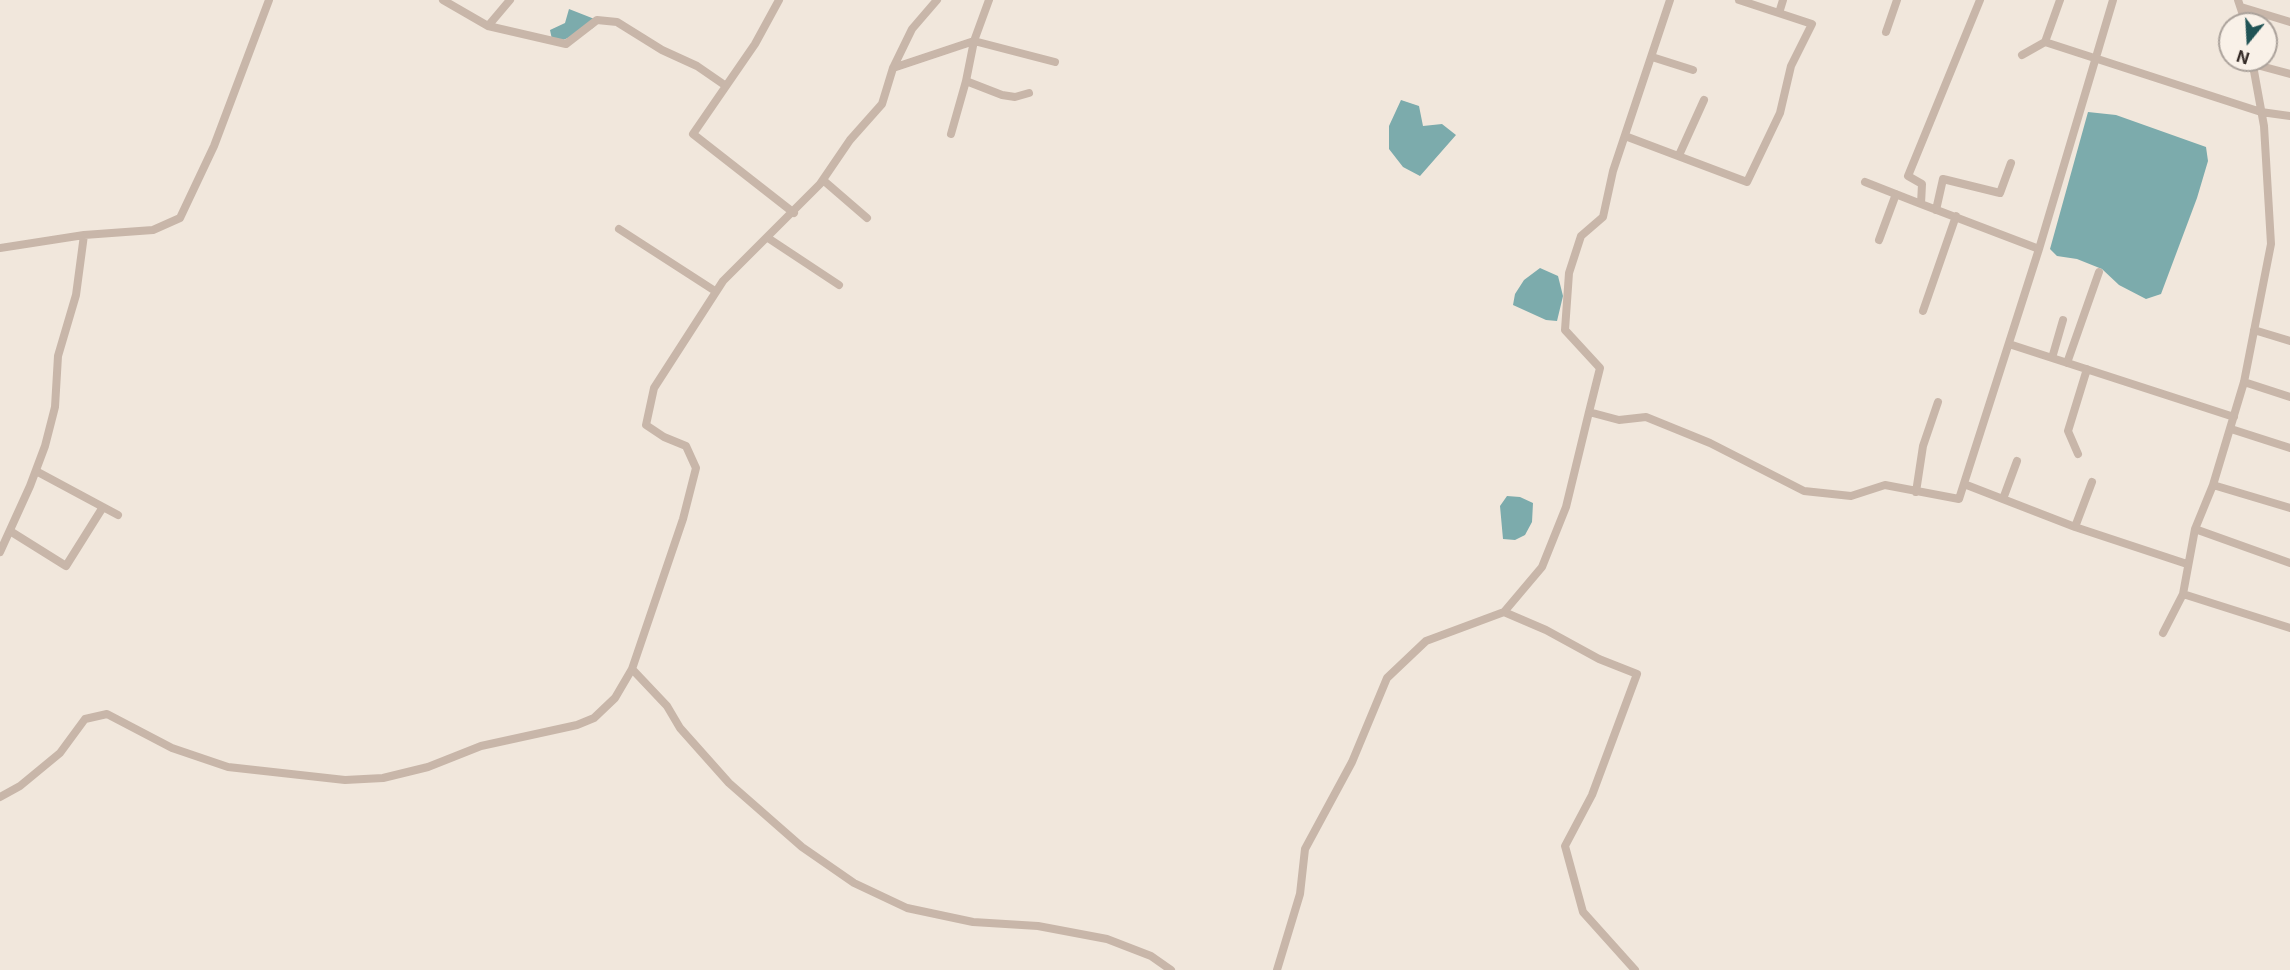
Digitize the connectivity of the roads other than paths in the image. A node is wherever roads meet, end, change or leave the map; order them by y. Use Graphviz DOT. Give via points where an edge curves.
graph roads {
  1 [pos="269,0"];
  2 [pos="443,0"];
  3 [pos="510,0"];
  4 [pos="779,0"];
  5 [pos="937,0"];
  6 [pos="989,0"];
  7 [pos="1670,0"];
  8 [pos="1739,0"];
  9 [pos="1783,0"];
  10 [pos="1897,0"];
  11 [pos="1980,0"];
  12 [pos="2060,0"];
  13 [pos="2113,0"];
  14 [pos="2239,4"];
  15 [pos="1779,13"];
  16 [pos="2290,22"];
  17 [pos="488,26"];
  18 [pos="1886,32"];
  19 [pos="974,41"];
  20 [pos="2045,42"];
  21 [pos="2022,55"];
  22 [pos="1652,57"];
  23 [pos="2096,58"];
  24 [pos="1055,62"];
  25 [pos="893,69"];
  26 [pos="1693,70"];
  27 [pos="2254,72"];
  28 [pos="966,81"];
  29 [pos="726,86"];
  30 [pos="1029,93"];
  31 [pos="1704,100"];
  32 [pos="2261,112"];
  33 [pos="2290,116"];
  34 [pos="951,134"];
  35 [pos="1625,136"];
  36 [pos="1680,153"];
  37 [pos="2011,162"];
  38 [pos="823,180"];
  39 [pos="1865,182"];
  40 [pos="1896,194"];
  41 [pos="1920,204"];
  42 [pos="1936,210"];
  43 [pos="794,213"];
  44 [pos="1956,216"];
  45 [pos="867,218"];
  46 [pos="619,229"];
  47 [pos="84,235"];
  48 [pos="768,238"];
  49 [pos="1879,240"];
  50 [pos="0,248"];
  51 [pos="2039,249"];
  52 [pos="2099,272"];
  53 [pos="839,285"];
  54 [pos="715,291"];
  55 [pos="1923,311"];
  56 [pos="2063,320"];
  57 [pos="2254,330"];
  58 [pos="2290,341"];
  59 [pos="2009,344"];
  60 [pos="2052,358"];
  61 [pos="2067,363"];
  62 [pos="2087,369"];
  63 [pos="2244,382"];
  64 [pos="2290,397"];
  65 [pos="1938,402"];
  66 [pos="1589,412"];
  67 [pos="2234,417"];
  68 [pos="2231,429"];
  69 [pos="2290,448"];
  70 [pos="2078,454"];
  71 [pos="2017,461"];
  72 [pos="36,471"];
  73 [pos="2092,482"];
  74 [pos="1964,484"];
  75 [pos="2213,485"];
  76 [pos="1916,492"];
  77 [pos="2003,499"];
  78 [pos="103,507"];
  79 [pos="2290,508"];
  80 [pos="118,515"];
  81 [pos="2074,528"];
  82 [pos="2195,529"];
  83 [pos="10,531"];
  84 [pos="0,552"];
  85 [pos="2290,563"];
  86 [pos="2187,564"];
  87 [pos="2183,594"];
  88 [pos="1504,612"];
  89 [pos="2290,628"];
  90 [pos="2163,633"];
  91 [pos="632,669"];
  92 [pos="0,796"];
  93 [pos="1171,970"];
  94 [pos="1277,970"];
  95 [pos="1635,970"];
  1 -- 47 [label="street" via="214,146 180,218 153,230"];
  2 -- 17 [label="street"];
  3 -- 17 [label="street"];
  4 -- 29 [label="street"];
  5 -- 25 [label="street" via="912,28"];
  6 -- 19 [label="street"];
  7 -- 22 [label="street"];
  8 -- 15 [label="street"];
  9 -- 15 [label="street"];
  10 -- 18 [label="street"];
  11 -- 41 [label="street" via="1908,176 1922,184"];
  12 -- 20 [label="street"];
  13 -- 23 [label="street"];
  14 -- 16 [label="street"];
  15 -- 35 [label="street" via="1812,24 1791,66 1780,113 1747,182"];
  17 -- 29 [label="street" via="566,44 597,20 616,22"];
  19 -- 24 [label="street"];
  19 -- 25 [label="street"];
  19 -- 28 [label="street"];
  20 -- 21 [label="street"];
  20 -- 23 [label="street"];
  22 -- 26 [label="street"];
  22 -- 35 [label="street"];
  23 -- 32 [label="street"];
  23 -- 51 [label="street"];
  25 -- 38 [label="street" via="882,104 850,140"];
  27 -- 32 [label="street"];
  28 -- 30 [label="street" via="1002,95 1016,97"];
  28 -- 34 [label="street"];
  29 -- 43 [label="street" via="693,134"];
  31 -- 36 [label="street"];
  32 -- 33 [label="street"];
  32 -- 57 [label="street" via="2271,244"];
  35 -- 66 [label="street" via="1603,217 1581,236 1569,273 1565,330 1600,368"];
  37 -- 42 [label="street" via="2000,193 1943,179"];
  38 -- 43 [label="street"];
  38 -- 45 [label="street"];
  39 -- 40 [label="street"];
  40 -- 41 [label="street"];
  40 -- 49 [label="street"];
  41 -- 42 [label="street"];
  42 -- 44 [label="street"];
  43 -- 48 [label="street"];
  44 -- 51 [label="street"];
  44 -- 55 [label="street"];
  46 -- 54 [label="street"];
  47 -- 50 [label="street"];
  47 -- 72 [label="street" via="76,295 58,356 55,407"];
  48 -- 53 [label="street"];
  48 -- 54 [label="street"];
  51 -- 59 [label="street"];
  52 -- 61 [label="street"];
  54 -- 91 [label="street" via="652,397 646,425 686,446 696,468 683,519"];
  56 -- 60 [label="street"];
  57 -- 58 [label="street"];
  57 -- 63 [label="street"];
  59 -- 60 [label="street"];
  59 -- 74 [label="street"];
  60 -- 61 [label="street"];
  61 -- 62 [label="street"];
  62 -- 67 [label="street"];
  62 -- 70 [label="street" via="2068,431"];
  63 -- 64 [label="street"];
  63 -- 67 [label="street"];
  65 -- 76 [label="street" via="1923,446"];
  66 -- 76 [label="street" via="1618,420 1646,417 1710,443 1804,490 1851,496 1884,484"];
  66 -- 88 [label="street" via="1566,507 1542,567"];
  67 -- 68 [label="street"];
  68 -- 69 [label="street"];
  68 -- 75 [label="street"];
  71 -- 77 [label="street"];
  72 -- 78 [label="street"];
  72 -- 83 [label="street"];
  73 -- 81 [label="street"];
  74 -- 76 [label="street" via="1959,499"];
  74 -- 77 [label="street"];
  75 -- 79 [label="street"];
  75 -- 82 [label="street"];
  77 -- 81 [label="street"];
  78 -- 80 [label="street"];
  78 -- 83 [label="street" via="66,566"];
  81 -- 86 [label="street"];
  82 -- 85 [label="street"];
  82 -- 86 [label="street"];
  83 -- 84 [label="street"];
  86 -- 87 [label="street"];
  87 -- 89 [label="street"];
  87 -- 90 [label="street"];
  88 -- 94 [label="street" via="1426,641 1387,678 1352,762 1305,849 1300,894"];
  88 -- 95 [label="street" via="1637,674 1592,795 1565,846 1583,912"];
  91 -- 92 [label="street" via="615,698 594,718 481,746 428,767 383,778 333,779 228,767 172,748 107,714 85,718 60,753 20,786"];
  91 -- 93 [label="street" via="729,783 802,848 854,883 907,908 973,922 1038,926 1107,939 1150,956"];
}
